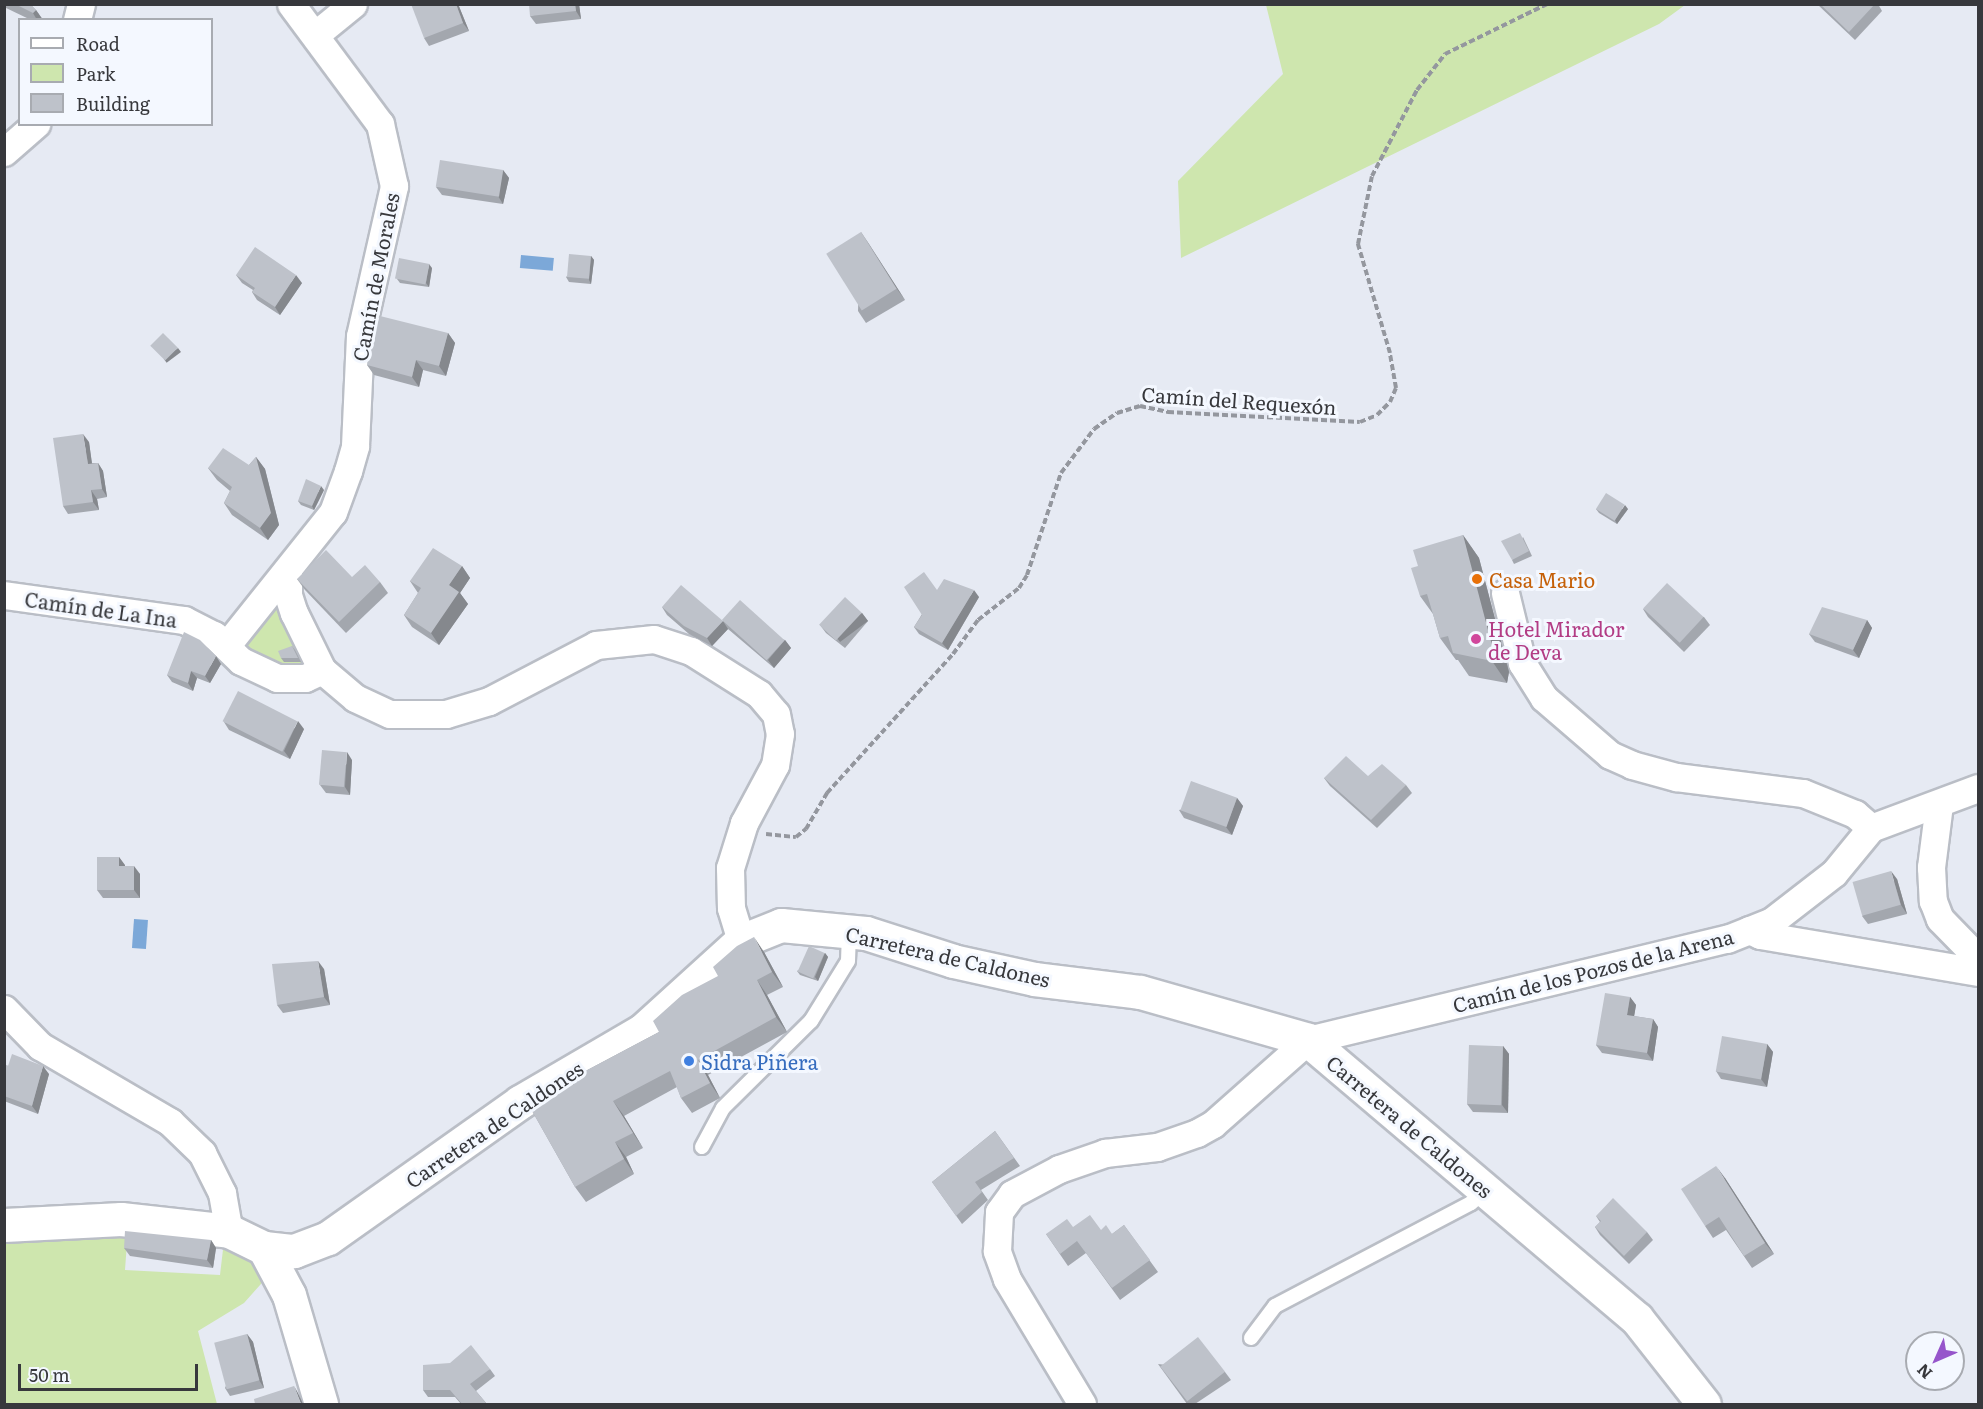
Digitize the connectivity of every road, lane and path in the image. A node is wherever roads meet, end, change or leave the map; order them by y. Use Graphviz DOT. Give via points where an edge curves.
graph roads {
  1 [pos="291,4"];
  2 [pos="353,4"];
  3 [pos="1547,4"];
  4 [pos="315,35"];
  5 [pos="34,126"];
  6 [pos="4,152"];
  7 [pos="288,571"];
  8 [pos="1504,593"];
  9 [pos="4,595"];
  10 [pos="226,646"];
  11 [pos="322,670"];
  12 [pos="1978,788"];
  13 [pos="1939,804"];
  14 [pos="744,823"];
  15 [pos="1871,828"];
  16 [pos="1749,930"];
  17 [pos="849,931"];
  18 [pos="741,941"];
  19 [pos="1978,958"];
  20 [pos="1978,972"];
  21 [pos="4,1009"];
  22 [pos="1308,1040"];
  23 [pos="702,1147"];
  24 [pos="1488,1190"];
  25 [pos="4,1225"];
  26 [pos="229,1231"];
  27 [pos="264,1248"];
  28 [pos="1251,1338"];
  29 [pos="321,1404"];
  30 [pos="1083,1404"];
  31 [pos="1704,1404"];
  1 -- 4 [label="street, Camín de Morales"];
  2 -- 4 [label="street"];
  3 -- 14 [label="path, Camín del Requexón" via="1445,54 1417,90 1371,176 1358,244 1390,353 1396,388 1390,402 1377,415 1360,422 1168,412 1140,406 1117,413 1094,429 1061,472 1027,575 1019,588 978,620 953,654 827,793 806,829 796,837 781,838"];
  4 -- 7 [label="street, Camín de Morales" via="380,124 394,186 360,336 355,446 333,512"];
  5 -- 6 [label="street"];
  7 -- 10 [label="street, Camín de Morales"];
  7 -- 11 [label="street" via="288,595 294,614"];
  8 -- 15 [label="street" via="1522,663 1544,698 1610,755 1676,777 1803,793 1856,814"];
  9 -- 10 [label="street, Camín de La Ina" via="184,620"];
  10 -- 11 [label="street, Camín de La Ina" via="241,660 277,678 305,678"];
  11 -- 14 [label="street" via="355,698 390,714 416,716 446,714 489,700 596,645 654,639 691,651 759,694 776,714 780,734 776,765"];
  12 -- 13 [label="street"];
  13 -- 15 [label="street"];
  13 -- 19 [label="street" via="1931,867 1933,901 1940,919"];
  14 -- 18 [label="street" via="730,868 731,908"];
  15 -- 16 [label="street, Camín de los Pozos de la Arena" via="1834,873 1772,921"];
  16 -- 20 [label="street"];
  16 -- 22 [label="street, Camín de los Pozos de la Arena" via="1727,939"];
  17 -- 18 [label="street, Carretera de Caldones" via="781,926"];
  17 -- 22 [label="street, Carretera de Caldones" via="1034,979 1140,992"];
  17 -- 23 [label="lane" via="848,962 811,1021 723,1108"];
  18 -- 27 [label="street, Carretera de Caldones" via="643,1030 520,1102 328,1238 294,1251"];
  21 -- 26 [label="street" via="40,1046 170,1122 202,1153 222,1193"];
  22 -- 24 [label="street, Carretera de Caldones"];
  22 -- 30 [label="street" via="1213,1124 1197,1133 1157,1147 1105,1153 1059,1169 1012,1194 999,1212 997,1251 1007,1279"];
  24 -- 28 [label="lane" via="1471,1203 1275,1306"];
  24 -- 31 [label="street, Carretera de Caldones" via="1637,1319"];
  25 -- 26 [label="street, Carretera de Caldones" via="121,1219"];
  26 -- 27 [label="street, Carretera de Caldones"];
  27 -- 29 [label="street" via="289,1295"];
}
